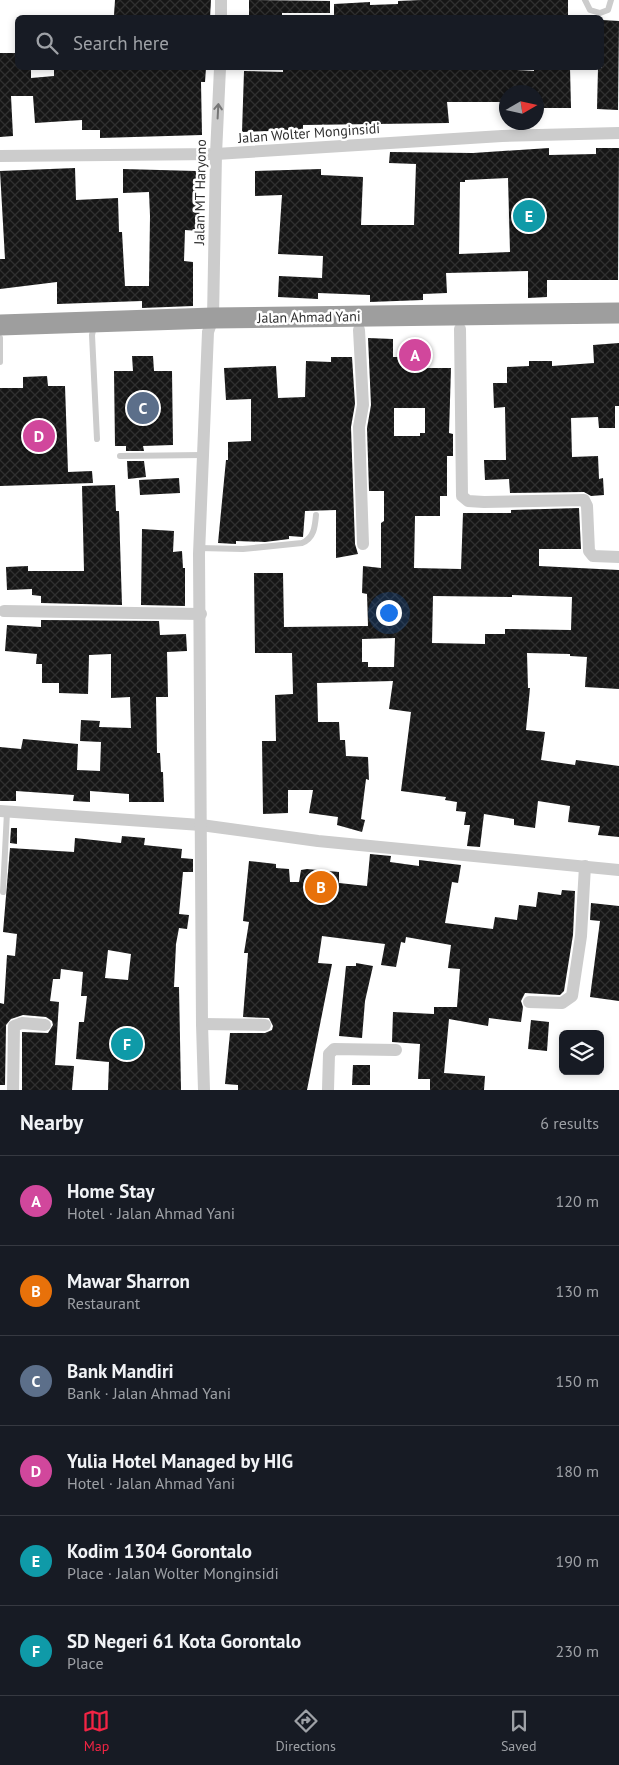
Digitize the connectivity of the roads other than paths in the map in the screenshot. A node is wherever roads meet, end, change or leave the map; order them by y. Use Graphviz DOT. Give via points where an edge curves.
graph roads {
  1 [pos="221,0"];
  2 [pos="585,0"];
  3 [pos="611,0"];
  4 [pos="221,15"];
  5 [pos="220,70"];
  6 [pos="619,133"];
  7 [pos="216,154"];
  8 [pos="0,156"];
  9 [pos="619,313"];
  10 [pos="498,322"];
  11 [pos="316,324"];
  12 [pos="0,325"];
  13 [pos="211,325"];
  14 [pos="619,327"];
  15 [pos="94,329"];
  16 [pos="460,329"];
  17 [pos="359,330"];
  18 [pos="0,338"];
  19 [pos="0,362"];
  20 [pos="97,439"];
  21 [pos="202,455"];
  22 [pos="120,456"];
  23 [pos="316,515"];
  24 [pos="363,544"];
  25 [pos="199,551"];
  26 [pos="619,557"];
  27 [pos="4,611"];
  28 [pos="201,614"];
  29 [pos="4,812"];
  30 [pos="201,825"];
  31 [pos="585,866"];
  32 [pos="619,870"];
  33 [pos="2,892"];
  34 [pos="529,1002"];
  35 [pos="202,1024"];
  36 [pos="45,1025"];
  37 [pos="265,1025"];
  38 [pos="396,1050"];
  39 [pos="13,1090"];
  40 [pos="204,1090"];
  41 [pos="328,1090"];
  1 -- 4 [label="street"];
  2 -- 3 [label="lane" via="590,10 600,13 608,10"];
  7 -- 5 [label="street, Jalan MT Haryono, one-way"];
  6 -- 7 [label="street, Jalan Wolter Monginsidi" via="502,136"];
  7 -- 8 [label="street, Jalan Wolter Monginsidi"];
  7 -- 13 [label="street, Jalan MT Haryono"];
  9 -- 10 [label="highway, Jalan Ahmad Yani"];
  10 -- 11 [label="highway, Jalan Ahmad Yani"];
  10 -- 14 [label="highway, Jalan Ahmad Yani"];
  10 -- 16 [label="highway, Jalan Ahmad Yani"];
  11 -- 13 [label="highway, Jalan Ahmad Yani"];
  11 -- 17 [label="highway, Jalan Ahmad Yani"];
  12 -- 15 [label="highway, Jalan Ahmad Yani"];
  13 -- 15 [label="highway, Jalan Ahmad Yani"];
  13 -- 21 [label="street, Jalan MT Haryono"];
  15 -- 18 [label="highway, Jalan Ahmad Yani"];
  15 -- 20 [label="lane"];
  16 -- 17 [label="highway, Jalan Ahmad Yani"];
  16 -- 26 [label="street" via="462,496 468,501 484,502 584,500 593,556"];
  17 -- 24 [label="street" via="363,405 359,427"];
  18 -- 19 [label="lane"];
  21 -- 22 [label="lane"];
  21 -- 25 [label="street, Jalan MT Haryono"];
  23 -- 25 [label="lane" via="313,534 302,543"];
  25 -- 28 [label="street, Jalan MT Haryono"];
  27 -- 28 [label="street"];
  28 -- 30 [label="street, Jalan MT Haryono"];
  29 -- 30 [label="street"];
  29 -- 33 [label="lane"];
  30 -- 31 [label="street" via="318,842"];
  30 -- 35 [label="street, Jalan MT Haryono"];
  31 -- 32 [label="street"];
  31 -- 34 [label="street" via="581,936 572,996 562,1003"];
  35 -- 37 [label="street"];
  35 -- 40 [label="street, Jalan MT Haryono"];
  36 -- 39 [label="street" via="22,1023 14,1026"];
  38 -- 41 [label="street" via="334,1049 329,1054"];
}
